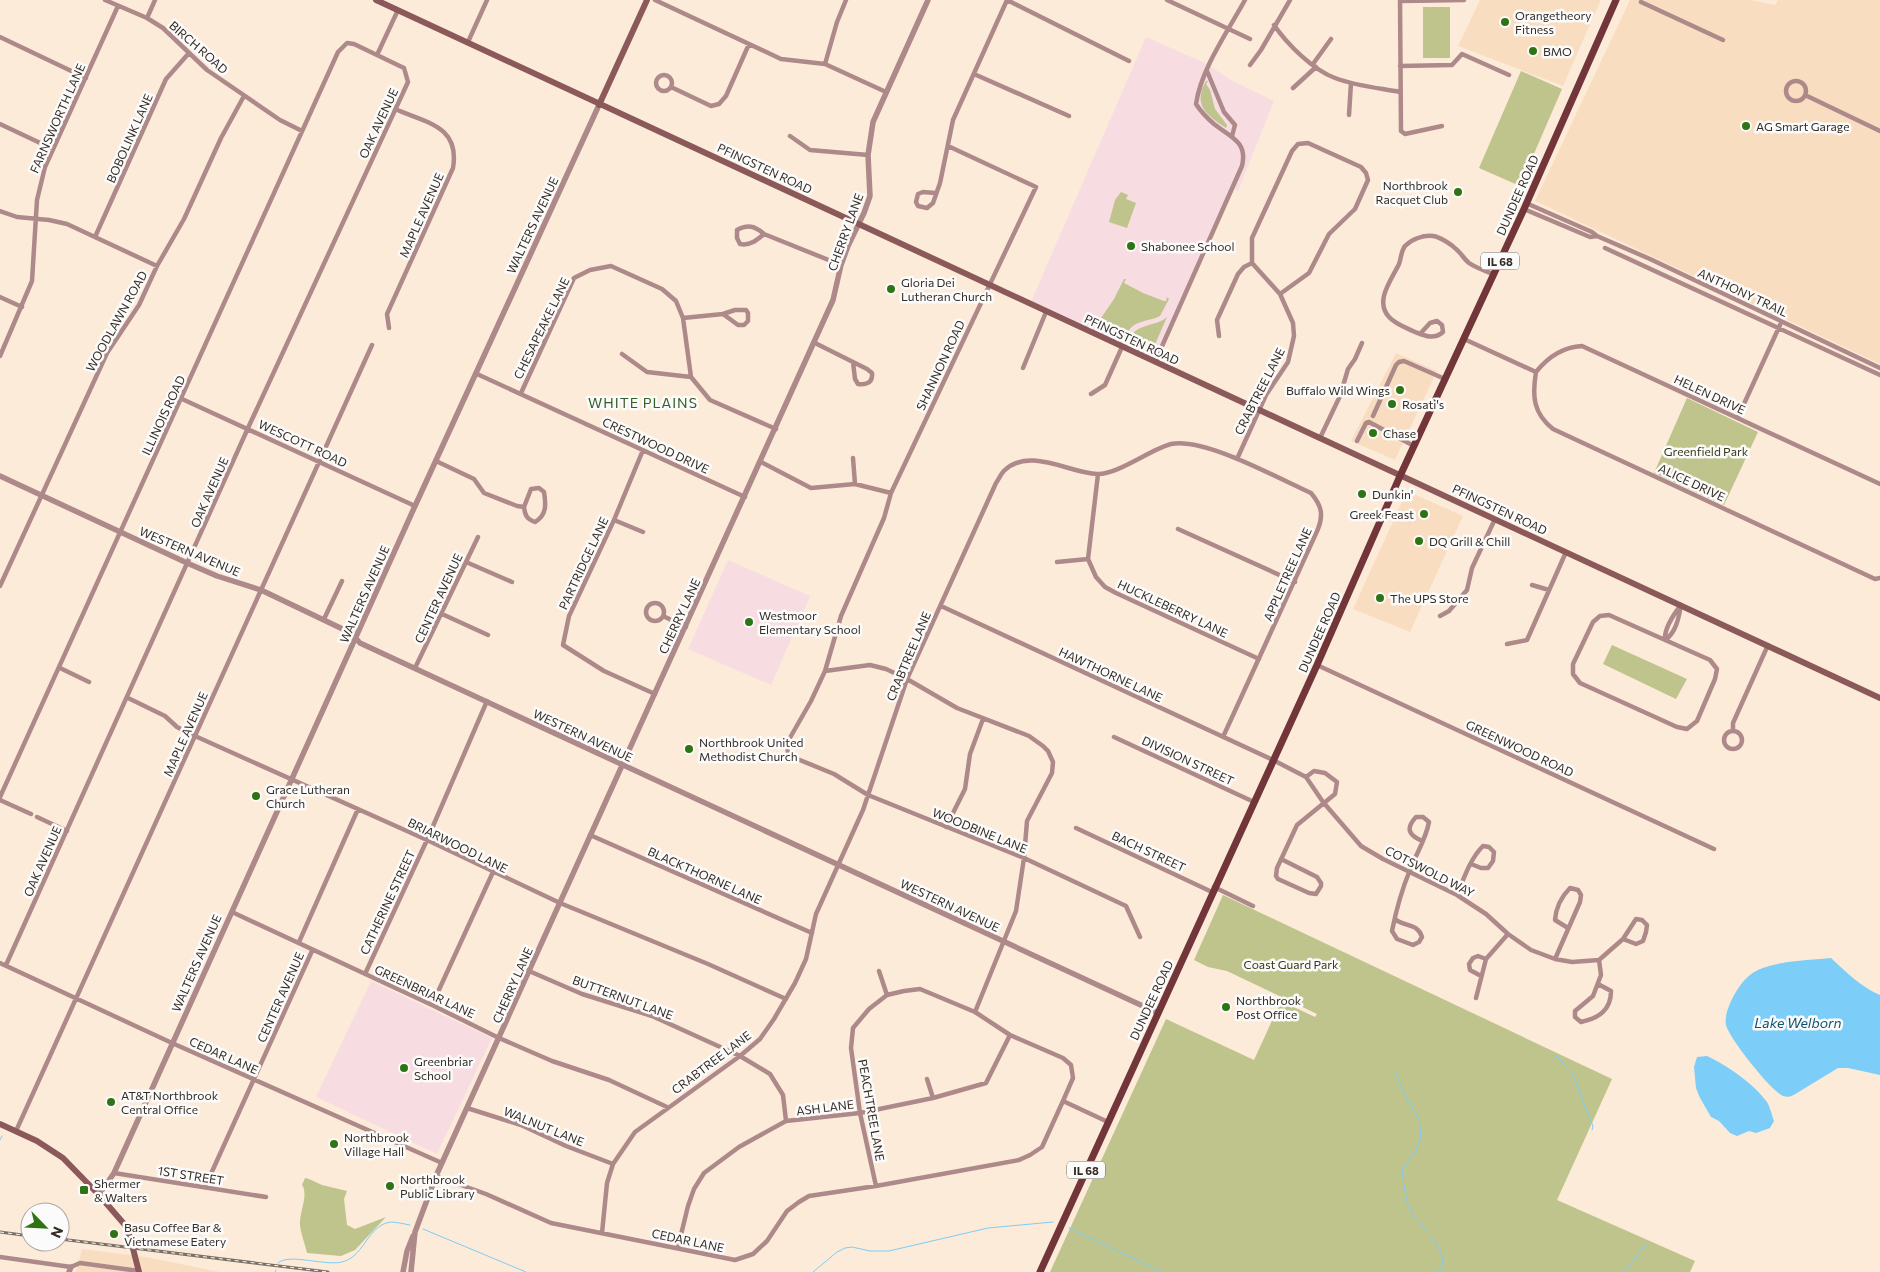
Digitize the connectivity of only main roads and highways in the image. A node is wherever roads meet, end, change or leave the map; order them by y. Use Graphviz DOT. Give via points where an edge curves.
graph roads {
  1 [pos="376,0"];
  2 [pos="647,0"];
  3 [pos="1616,0"];
  4 [pos="599,105"];
  5 [pos="1400,476"];
  6 [pos="1880,698"];
  7 [pos="0,1124"];
  8 [pos="139,1272"];
  9 [pos="1040,1272"];
  1 -- 4 [label="main road, PFINGSTEN ROAD"];
  2 -- 4 [label="main road, WALTERS AVENUE"];
  3 -- 5 [label="main road, DUNDEE ROAD / IL 68"];
  4 -- 5 [label="main road, PFINGSTEN ROAD"];
  5 -- 6 [label="main road, PFINGSTEN ROAD"];
  5 -- 9 [label="main road, DUNDEE ROAD / IL 68"];
  7 -- 8 [label="main road" via="37,1141 63,1158 99,1195 125,1225"];
}
